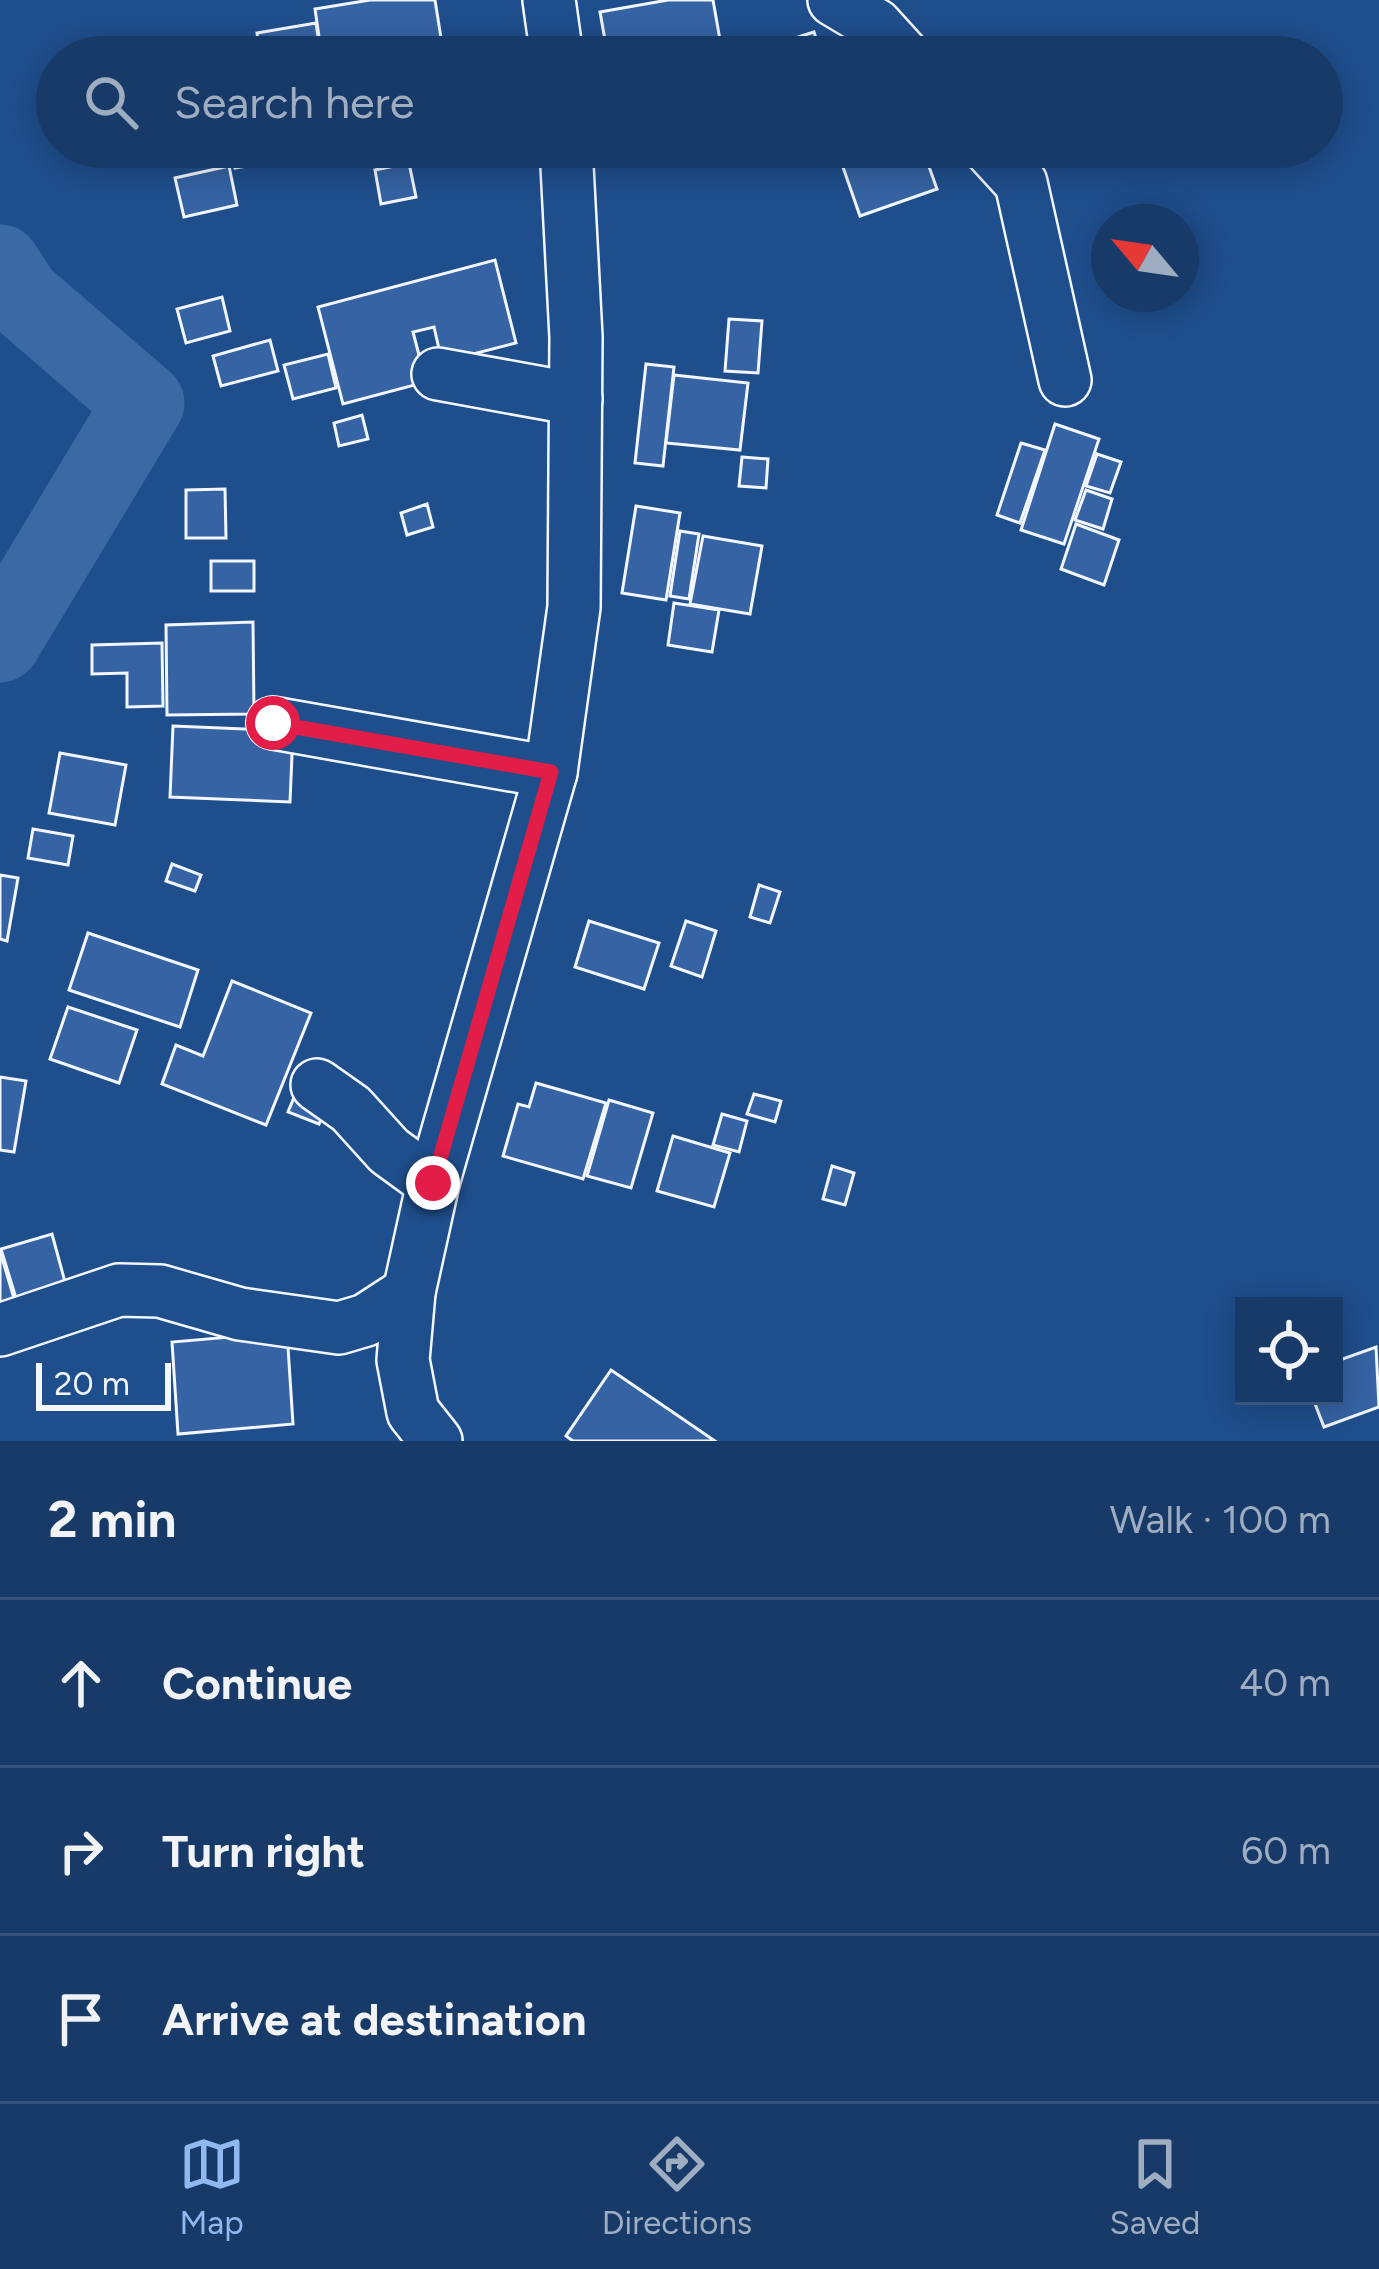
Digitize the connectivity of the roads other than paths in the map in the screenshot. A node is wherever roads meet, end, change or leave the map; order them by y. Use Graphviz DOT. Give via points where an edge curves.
graph roads {
  1 [pos="549,0"];
  2 [pos="834,0"];
  3 [pos="554,36"];
  4 [pos="886,36"];
  5 [pos="567,168"];
  6 [pos="1007,168"];
  7 [pos="438,374"];
  8 [pos="1065,380"];
  9 [pos="576,399"];
  10 [pos="273,723"];
  11 [pos="551,772"];
  12 [pos="316,1085"];
  13 [pos="433,1183"];
  14 [pos="410,1292"];
  15 [pos="0,1330"];
  16 [pos="427,1438"];
  1 -- 3 [label="street"];
  2 -- 4 [label="street"];
  5 -- 9 [label="street"];
  6 -- 8 [label="street" via="1021,183"];
  7 -- 9 [label="street"];
  9 -- 11 [label="street" via="574,607"];
  10 -- 11 [label="street"];
  11 -- 13 [label="street"];
  12 -- 13 [label="street"];
  13 -- 14 [label="street"];
  14 -- 15 [label="street" via="339,1328 119,1290"];
  14 -- 16 [label="street" via="404,1360 413,1412"];
}
